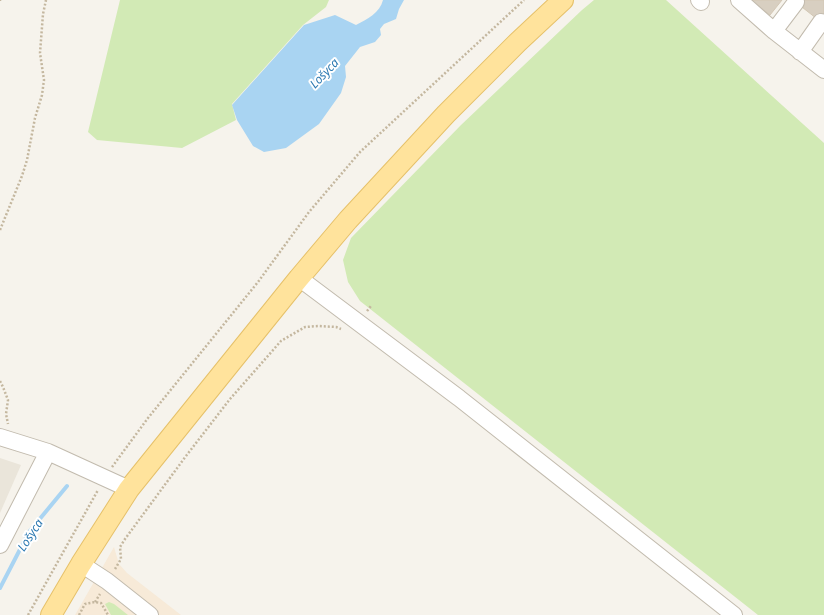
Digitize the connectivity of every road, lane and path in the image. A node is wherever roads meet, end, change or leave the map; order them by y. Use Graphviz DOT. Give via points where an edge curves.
graph roads {
  1 [pos="46,0"];
  2 [pos="524,0"];
  3 [pos="563,0"];
  4 [pos="743,1"];
  5 [pos="796,2"];
  6 [pos="821,22"];
  7 [pos="774,31"];
  8 [pos="800,52"];
  9 [pos="824,70"];
  10 [pos="0,230"];
  11 [pos="299,278"];
  12 [pos="343,330"];
  13 [pos="0,381"];
  14 [pos="0,437"];
  15 [pos="17,442"];
  16 [pos="48,452"];
  17 [pos="105,477"];
  18 [pos="129,489"];
  19 [pos="0,545"];
  20 [pos="121,559"];
  21 [pos="81,564"];
  22 [pos="28,615"];
  23 [pos="51,615"];
  24 [pos="79,615"];
  25 [pos="108,615"];
  26 [pos="150,615"];
  27 [pos="734,615"];
  1 -- 10 [label="path" via="40,53 44,80 42,95 27,160"];
  2 -- 17 [label="path" via="360,152 309,212 258,282 148,418"];
  3 -- 11 [label="main road" via="446,114 348,220"];
  4 -- 7 [label="street"];
  5 -- 7 [label="street"];
  6 -- 8 [label="street"];
  7 -- 8 [label="street"];
  8 -- 9 [label="street"];
  11 -- 18 [label="main road"];
  11 -- 27 [label="street" via="458,398"];
  12 -- 20 [label="path" via="336,327 305,327 281,341 230,399 125,539 120,547"];
  13 -- 15 [label="path" via="8,400 6,414 9,428"];
  14 -- 15 [label="street"];
  15 -- 16 [label="street"];
  16 -- 17 [label="street"];
  16 -- 19 [label="street"];
  17 -- 18 [label="street"];
  17 -- 22 [label="path"];
  18 -- 21 [label="main road"];
  21 -- 23 [label="main road"];
  21 -- 26 [label="street"];
  24 -- 25 [label="path" via="85,604 95,602 101,603"];
}
